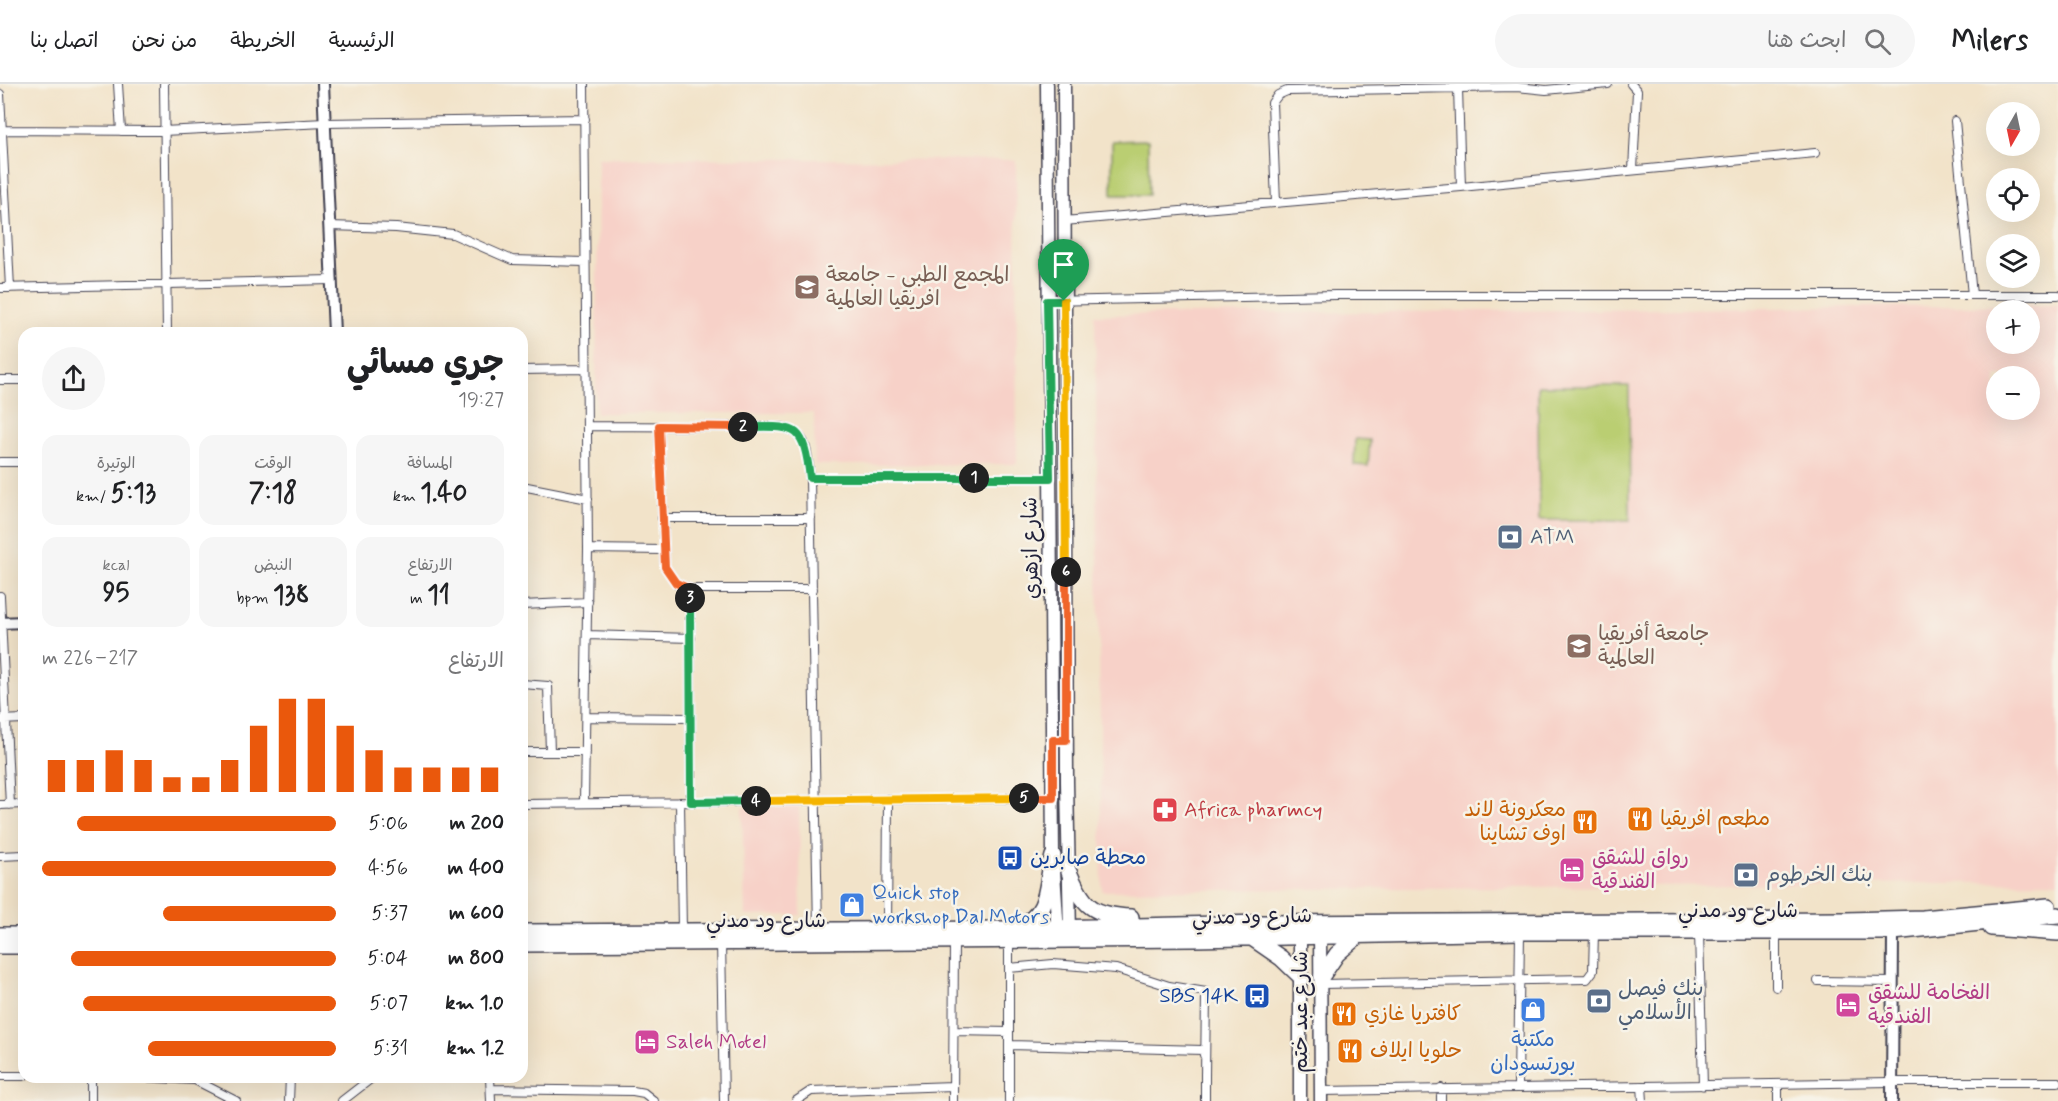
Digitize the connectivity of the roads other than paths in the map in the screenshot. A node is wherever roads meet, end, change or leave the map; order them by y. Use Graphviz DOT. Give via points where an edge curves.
graph roads {
  1 [pos="118,84"];
  2 [pos="164,84"];
  3 [pos="323,84"];
  4 [pos="584,84"];
  5 [pos="1047,84"];
  6 [pos="1064,84"];
  7 [pos="1608,84"];
  8 [pos="1631,84"];
  9 [pos="1458,88"];
  10 [pos="0,94"];
  11 [pos="585,119"];
  12 [pos="1954,122"];
  13 [pos="325,123"];
  14 [pos="1,130"];
  15 [pos="121,131"];
  16 [pos="163,131"];
  17 [pos="1815,153"];
  18 [pos="1633,170"];
  19 [pos="1461,187"];
  20 [pos="1276,203"];
  21 [pos="1064,221"];
  22 [pos="329,226"];
  23 [pos="585,262"];
  24 [pos="332,280"];
  25 [pos="166,283"];
  26 [pos="0,288"];
  27 [pos="10,288"];
  28 [pos="1972,295"];
  29 [pos="2058,295"];
  30 [pos="1047,301"];
  31 [pos="1064,301"];
  32 [pos="167,327"];
  33 [pos="334,327"];
  34 [pos="586,369"];
  35 [pos="528,370"];
  36 [pos="0,380"];
  37 [pos="18,380"];
  38 [pos="587,426"];
  39 [pos="659,426"];
  40 [pos="0,462"];
  41 [pos="18,462"];
  42 [pos="810,478"];
  43 [pos="1050,478"];
  44 [pos="528,487"];
  45 [pos="588,499"];
  46 [pos="662,518"];
  47 [pos="811,518"];
  48 [pos="588,549"];
  49 [pos="664,550"];
  50 [pos="690,589"];
  51 [pos="813,589"];
  52 [pos="0,596"];
  53 [pos="588,602"];
  54 [pos="528,604"];
  55 [pos="18,622"];
  56 [pos="0,623"];
  57 [pos="587,635"];
  58 [pos="690,638"];
  59 [pos="528,684"];
  60 [pos="586,717"];
  61 [pos="691,718"];
  62 [pos="18,719"];
  63 [pos="3,720"];
  64 [pos="1053,740"];
  65 [pos="1066,740"];
  66 [pos="528,752"];
  67 [pos="550,752"];
  68 [pos="585,752"];
  69 [pos="1053,798"];
  70 [pos="818,800"];
  71 [pos="888,800"];
  72 [pos="680,802"];
  73 [pos="691,802"];
  74 [pos="584,803"];
  75 [pos="18,804"];
  76 [pos="528,804"];
  77 [pos="0,805"];
  78 [pos="10,805"];
  79 [pos="18,855"];
  80 [pos="0,856"];
  81 [pos="1053,856"];
  82 [pos="1069,872"];
  83 [pos="2058,905"];
  84 [pos="2058,915"];
  85 [pos="1975,921"];
  86 [pos="1262,923"];
  87 [pos="887,930"];
  88 [pos="1300,930"];
  89 [pos="1320,930"];
  90 [pos="682,931"];
  91 [pos="818,931"];
  92 [pos="1776,931"];
  93 [pos="528,932"];
  94 [pos="1520,932"];
  95 [pos="1594,932"];
  96 [pos="1699,932"];
  97 [pos="1893,932"];
  98 [pos="1064,933"];
  99 [pos="2058,933"];
  100 [pos="0,935"];
  101 [pos="18,935"];
  102 [pos="1009,935"];
  103 [pos="1359,935"];
  104 [pos="1252,938"];
  105 [pos="954,941"];
  106 [pos="721,942"];
  107 [pos="528,944"];
  108 [pos="0,946"];
  109 [pos="18,946"];
  110 [pos="1009,968"];
  111 [pos="1302,978"];
  112 [pos="1322,980"];
  113 [pos="1519,981"];
  114 [pos="1818,981"];
  115 [pos="1891,982"];
  116 [pos="1776,987"];
  117 [pos="954,1031"];
  118 [pos="1010,1032"];
  119 [pos="1010,1045"];
  120 [pos="0,1076"];
  121 [pos="18,1076"];
  122 [pos="1205,1077"];
  123 [pos="1891,1082"];
  124 [pos="2058,1082"];
  125 [pos="91,1083"];
  126 [pos="201,1083"];
  127 [pos="290,1083"];
  128 [pos="365,1083"];
  129 [pos="490,1083"];
  130 [pos="1778,1085"];
  131 [pos="953,1086"];
  132 [pos="1518,1086"];
  133 [pos="1642,1086"];
  134 [pos="1702,1086"];
  135 [pos="1441,1088"];
  136 [pos="491,1089"];
  137 [pos="1321,1096"];
  138 [pos="91,1101"];
  139 [pos="236,1101"];
  140 [pos="289,1101"];
  141 [pos="342,1101"];
  142 [pos="490,1101"];
  143 [pos="654,1101"];
  144 [pos="724,1101"];
  145 [pos="796,1101"];
  146 [pos="953,1101"];
  147 [pos="1009,1101"];
  148 [pos="1205,1101"];
  149 [pos="1300,1101"];
  150 [pos="1441,1101"];
  151 [pos="1642,1101"];
  152 [pos="1778,1101"];
  153 [pos="1892,1101"];
  1 -- 15 [label="street"];
  2 -- 16 [label="street"];
  3 -- 13 [label="street"];
  4 -- 11 [label="street"];
  5 -- 30 [label="main road, شارع ازهري"];
  6 -- 21 [label="main road"];
  7 -- 9 [label="street" via="1546,90"];
  8 -- 18 [label="street" via="1637,91"];
  9 -- 19 [label="street"];
  9 -- 20 [label="street" via="1278,94 1272,103"];
  10 -- 14 [label="street"];
  11 -- 13 [label="street"];
  11 -- 23 [label="street"];
  12 -- 28 [label="street"];
  13 -- 16 [label="street"];
  13 -- 22 [label="street"];
  14 -- 15 [label="street"];
  14 -- 27 [label="street"];
  15 -- 16 [label="street"];
  16 -- 25 [label="street"];
  17 -- 18 [label="street"];
  18 -- 19 [label="street"];
  19 -- 20 [label="street"];
  20 -- 21 [label="street"];
  21 -- 31 [label="main road"];
  22 -- 23 [label="street" via="453,234 512,260"];
  22 -- 24 [label="street"];
  23 -- 34 [label="street"];
  24 -- 25 [label="street"];
  24 -- 33 [label="street"];
  25 -- 27 [label="street"];
  25 -- 32 [label="street"];
  26 -- 27 [label="street"];
  28 -- 29 [label="street"];
  28 -- 31 [label="street" via="1336,295"];
  30 -- 31 [label="street"];
  30 -- 43 [label="main road, شارع ازهري"];
  31 -- 65 [label="main road"];
  34 -- 35 [label="street"];
  34 -- 38 [label="street"];
  36 -- 37 [label="street"];
  38 -- 39 [label="street"];
  38 -- 45 [label="street"];
  39 -- 42 [label="street" via="795,430 807,450"];
  39 -- 46 [label="street"];
  40 -- 41 [label="street"];
  42 -- 43 [label="street"];
  42 -- 47 [label="street"];
  43 -- 64 [label="main road, شارع ازهري"];
  44 -- 45 [label="street"];
  45 -- 48 [label="street"];
  46 -- 47 [label="street"];
  46 -- 49 [label="street"];
  47 -- 51 [label="street"];
  48 -- 49 [label="street"];
  48 -- 53 [label="street"];
  49 -- 50 [label="street" via="665,567 671,577"];
  50 -- 51 [label="street"];
  50 -- 58 [label="street"];
  51 -- 70 [label="street"];
  52 -- 56 [label="street"];
  53 -- 54 [label="street"];
  53 -- 57 [label="street"];
  55 -- 56 [label="street"];
  56 -- 63 [label="street"];
  57 -- 58 [label="street"];
  57 -- 60 [label="street"];
  58 -- 61 [label="street"];
  59 -- 67 [label="street" via="548,686"];
  60 -- 61 [label="street"];
  60 -- 68 [label="street"];
  61 -- 73 [label="street"];
  62 -- 63 [label="street"];
  63 -- 78 [label="street"];
  64 -- 65 [label="main road"];
  64 -- 69 [label="main road, شارع ازهري"];
  65 -- 82 [label="main road"];
  66 -- 67 [label="street"];
  67 -- 68 [label="street"];
  68 -- 74 [label="street"];
  69 -- 71 [label="street"];
  69 -- 81 [label="main road, شارع ازهري"];
  70 -- 71 [label="street"];
  70 -- 73 [label="street"];
  70 -- 91 [label="street"];
  71 -- 87 [label="street"];
  72 -- 73 [label="street"];
  72 -- 74 [label="street"];
  72 -- 90 [label="street"];
  74 -- 76 [label="street"];
  75 -- 78 [label="street"];
  77 -- 78 [label="street"];
  79 -- 80 [label="street"];
  81 -- 98 [label="main road, شارع ازهري"];
  81 -- 102 [label="highway" via="1040,912"];
  82 -- 86 [label="highway" via="1085,904 1101,913 1125,917 1248,917"];
  82 -- 98 [label="main road"];
  83 -- 85 [label="highway"];
  84 -- 85 [label="highway"];
  85 -- 89 [label="highway, شارع ود مدني" via="1923,918"];
  85 -- 97 [label="highway, شارع ود مدني"];
  85 -- 99 [label="highway" via="2002,930"];
  86 -- 88 [label="highway, شارع ود مدني"];
  86 -- 98 [label="highway, شارع ود مدني"];
  87 -- 91 [label="highway, شارع ود مدني"];
  87 -- 102 [label="highway, شارع ود مدني"];
  88 -- 89 [label="highway, شارع ود مدني"];
  88 -- 104 [label="highway, شارع ود مدني"];
  88 -- 111 [label="main road, شارع عبد ختم"];
  89 -- 103 [label="highway, شارع ود مدني"];
  89 -- 112 [label="main road, شارع عبد ختم"];
  90 -- 91 [label="highway, شارع ود مدني"];
  90 -- 93 [label="highway, شارع ود مدني"];
  92 -- 96 [label="highway, شارع ود مدني"];
  92 -- 97 [label="highway, شارع ود مدني"];
  92 -- 116 [label="street"];
  94 -- 95 [label="highway, شارع ود مدني"];
  94 -- 103 [label="highway, شارع ود مدني"];
  94 -- 113 [label="street"];
  95 -- 96 [label="highway, شارع ود مدني"];
  95 -- 113 [label="street" via="1593,971 1587,979"];
  96 -- 134 [label="street"];
  97 -- 115 [label="street"];
  98 -- 102 [label="highway, شارع ود مدني"];
  98 -- 104 [label="highway, شارع ود مدني"];
  100 -- 101 [label="highway"];
  102 -- 105 [label="highway, شارع ود مدني"];
  102 -- 110 [label="street"];
  103 -- 112 [label="highway" via="1337,954"];
  104 -- 111 [label="highway"];
  105 -- 106 [label="highway, شارع ود مدني"];
  105 -- 117 [label="street"];
  106 -- 107 [label="highway, شارع ود مدني"];
  106 -- 144 [label="street"];
  108 -- 109 [label="highway"];
  110 -- 118 [label="street"];
  110 -- 122 [label="street" via="1053,964 1116,969 1169,986 1206,992"];
  111 -- 149 [label="main road, شارع عبد ختم"];
  112 -- 113 [label="street"];
  112 -- 137 [label="main road, شارع عبد ختم"];
  113 -- 132 [label="street"];
  114 -- 115 [label="street"];
  115 -- 123 [label="street"];
  117 -- 118 [label="street"];
  117 -- 131 [label="street"];
  118 -- 119 [label="street"];
  119 -- 122 [label="street" via="1203,1050"];
  119 -- 147 [label="street"];
  120 -- 121 [label="street"];
  122 -- 148 [label="street"];
  123 -- 124 [label="street"];
  123 -- 130 [label="street"];
  123 -- 153 [label="street"];
  125 -- 138 [label="street"];
  126 -- 139 [label="street"];
  127 -- 140 [label="street"];
  128 -- 141 [label="street"];
  129 -- 136 [label="street"];
  130 -- 134 [label="street"];
  130 -- 152 [label="street"];
  131 -- 145 [label="street" via="811,1091"];
  131 -- 146 [label="street"];
  132 -- 133 [label="street"];
  132 -- 135 [label="street"];
  133 -- 134 [label="street"];
  133 -- 151 [label="street"];
  135 -- 137 [label="street"];
  135 -- 150 [label="street"];
  136 -- 142 [label="street"];
  136 -- 143 [label="street" via="633,1091"];
}
